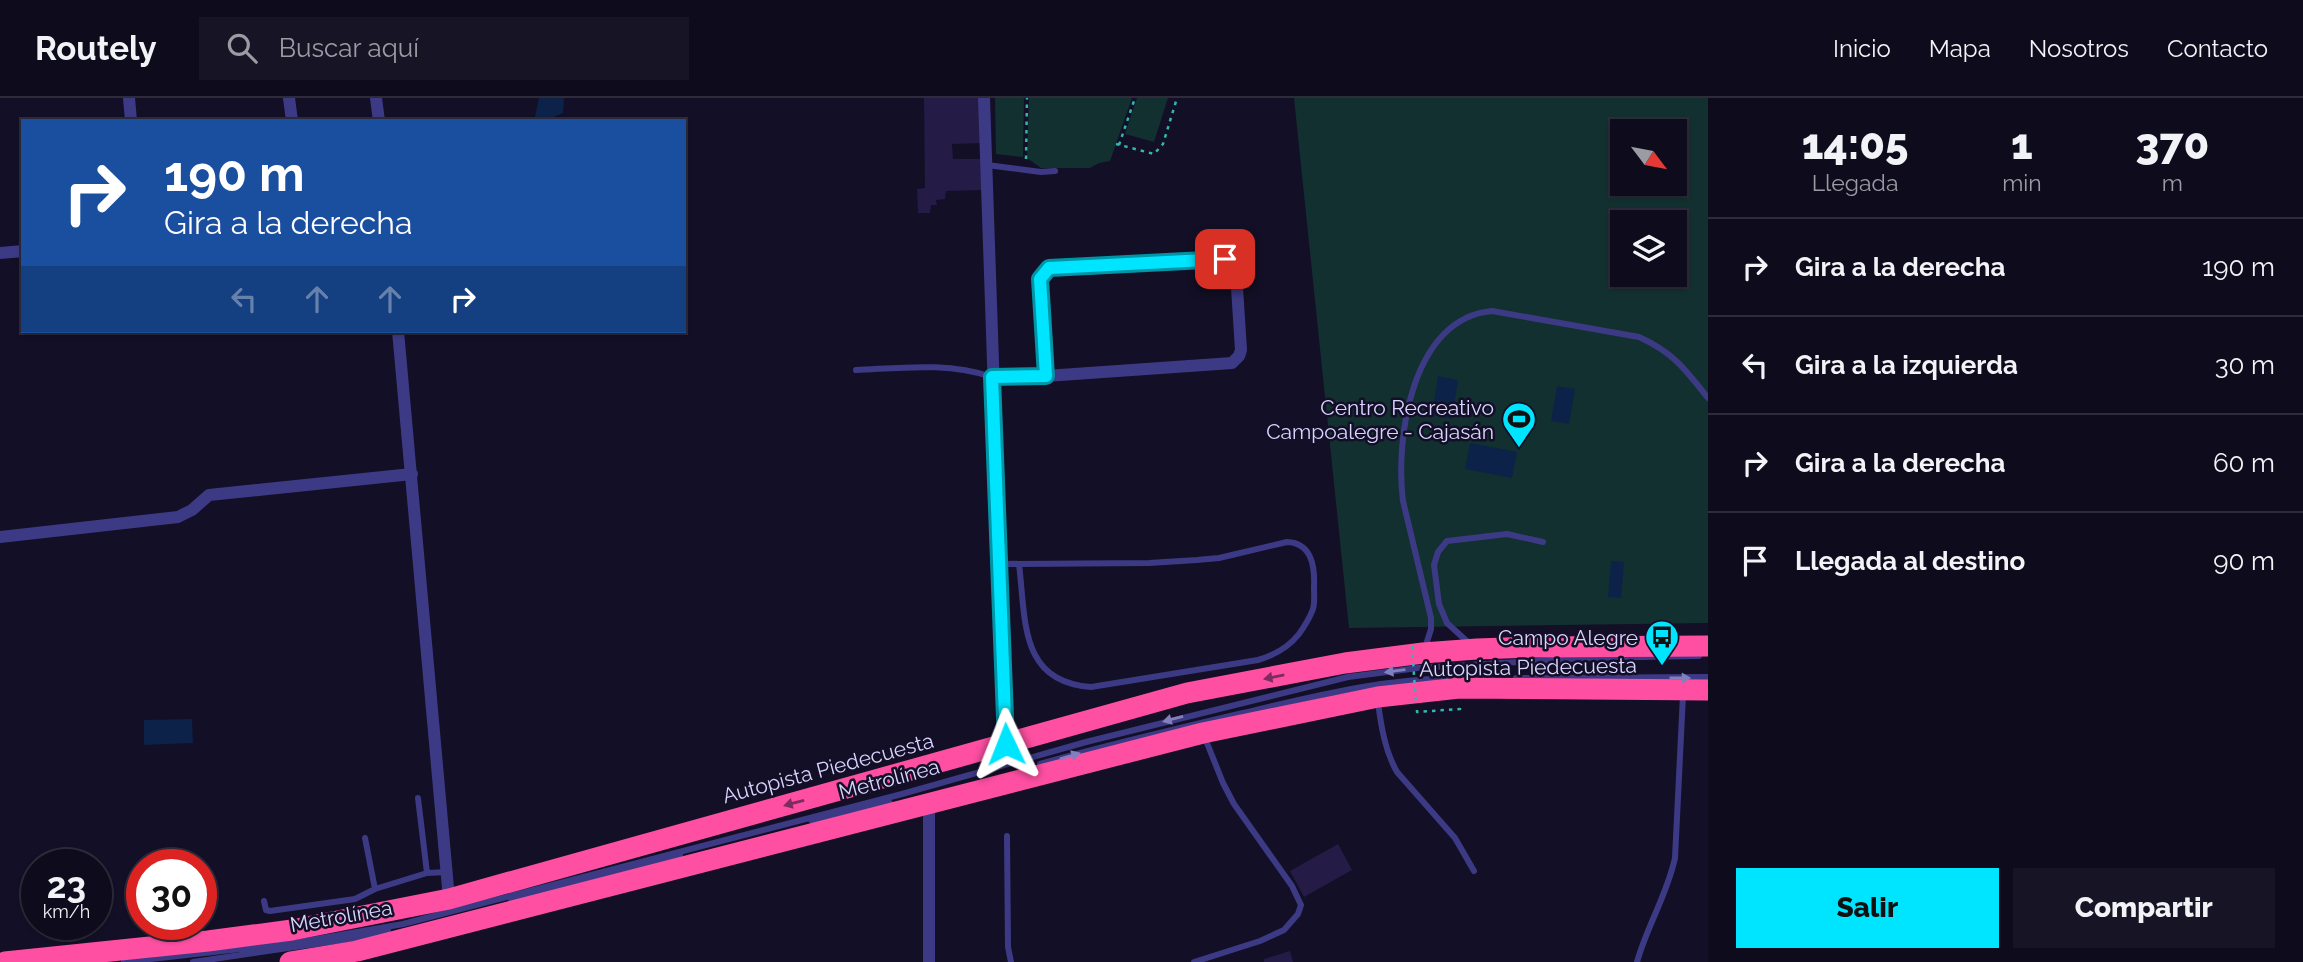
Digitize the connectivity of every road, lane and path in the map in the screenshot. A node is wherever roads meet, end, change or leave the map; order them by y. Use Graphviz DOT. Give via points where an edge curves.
graph roads {
  1 [pos="129,98"];
  2 [pos="303,98"];
  3 [pos="376,98"];
  4 [pos="984,98"];
  5 [pos="1027,98"];
  6 [pos="1135,98"];
  7 [pos="1177,98"];
  8 [pos="289,99"];
  9 [pos="131,119"];
  10 [pos="292,119"];
  11 [pos="379,119"];
  12 [pos="986,165"];
  13 [pos="1028,170"];
  14 [pos="1055,171"];
  15 [pos="21,251"];
  16 [pos="0,253"];
  17 [pos="398,333"];
  18 [pos="856,370"];
  19 [pos="1046,376"];
  20 [pos="992,377"];
  21 [pos="1708,398"];
  22 [pos="412,474"];
  23 [pos="0,537"];
  24 [pos="1543,542"];
  25 [pos="999,564"];
  26 [pos="1019,564"];
  27 [pos="1708,646"];
  28 [pos="1418,649"];
  29 [pos="1477,649"];
  30 [pos="1708,656"];
  31 [pos="1708,677"];
  32 [pos="1462,678"];
  33 [pos="1502,678"];
  34 [pos="1684,690"];
  35 [pos="1708,691"];
  36 [pos="1378,697"];
  37 [pos="1416,704"];
  38 [pos="1203,733"];
  39 [pos="1006,744"];
  40 [pos="1031,767"];
  41 [pos="953,788"];
  42 [pos="418,798"];
  43 [pos="929,804"];
  44 [pos="1007,836"];
  45 [pos="365,838"];
  46 [pos="1474,871"];
  47 [pos="447,872"];
  48 [pos="427,873"];
  49 [pos="375,889"];
  50 [pos="449,899"];
  51 [pos="264,901"];
  52 [pos="357,956"];
  53 [pos="5,962"];
  54 [pos="124,962"];
  55 [pos="193,962"];
  56 [pos="290,962"];
  57 [pos="929,962"];
  58 [pos="1011,962"];
  59 [pos="1194,962"];
  60 [pos="1637,962"];
  1 -- 9 [label="street"];
  2 -- 8 [label="street"];
  3 -- 11 [label="street"];
  4 -- 12 [label="street"];
  5 -- 13 [label="path"];
  6 -- 7 [label="path" via="1118,144 1154,154 1163,144"];
  8 -- 10 [label="street"];
  12 -- 13 [label="lane"];
  12 -- 20 [label="street"];
  13 -- 14 [label="lane"];
  15 -- 16 [label="street"];
  17 -- 22 [label="street"];
  18 -- 20 [label="lane" via="955,367"];
  19 -- 19 [label="street" via="1232,363 1241,350 1232,264 1221,258 1049,268 1040,279"];
  19 -- 20 [label="street"];
  20 -- 25 [label="street"];
  21 -- 28 [label="lane" via="1679,361 1639,337 1492,312 1460,320 1425,361 1405,419 1400,462 1403,501 1431,618 1431,629"];
  22 -- 23 [label="street" via="209,495 178,517"];
  22 -- 47 [label="street"];
  24 -- 29 [label="lane" via="1507,534 1447,541 1438,552 1434,571 1443,617"];
  25 -- 26 [label="lane"];
  25 -- 39 [label="street"];
  26 -- 26 [label="lane" via="1030,649 1051,675 1074,686 1091,687 1272,656 1300,633 1314,606 1315,569 1310,555 1296,542 1197,560"];
  27 -- 29 [label="highway, Autopista Piedecuesta"];
  28 -- 29 [label="highway, Autopista Piedecuesta"];
  28 -- 37 [label="path, bridge"];
  28 -- 39 [label="highway, Autopista Piedecuesta, one-way" via="1187,694"];
  30 -- 54 [label="lane, Metrolínea, one-way" via="1418,668 1348,677 403,924 294,943"];
  33 -- 31 [label="lane, one-way"];
  40 -- 32 [label="lane, one-way" via="1348,688"];
  34 -- 35 [label="highway, Autopista Piedecuesta"];
  34 -- 36 [label="highway, Autopista Piedecuesta" via="1459,688"];
  34 -- 60 [label="lane" via="1675,858"];
  36 -- 38 [label="highway, Autopista Piedecuesta"];
  36 -- 46 [label="lane" via="1392,763 1455,838"];
  38 -- 43 [label="highway, Autopista Piedecuesta"];
  38 -- 59 [label="lane" via="1234,804 1301,905 1284,930"];
  39 -- 50 [label="highway, Autopista Piedecuesta, one-way"];
  41 -- 55 [label="lane, Metrolínea" via="357,938"];
  42 -- 48 [label="lane"];
  43 -- 52 [label="highway, Autopista Piedecuesta"];
  43 -- 57 [label="street"];
  44 -- 58 [label="lane"];
  45 -- 49 [label="lane"];
  47 -- 48 [label="lane"];
  47 -- 50 [label="street"];
  48 -- 49 [label="lane"];
  49 -- 51 [label="lane" via="355,899 270,911"];
  50 -- 53 [label="highway, Autopista Piedecuesta" via="280,931"];
  52 -- 56 [label="highway, Autopista Piedecuesta"];
}
